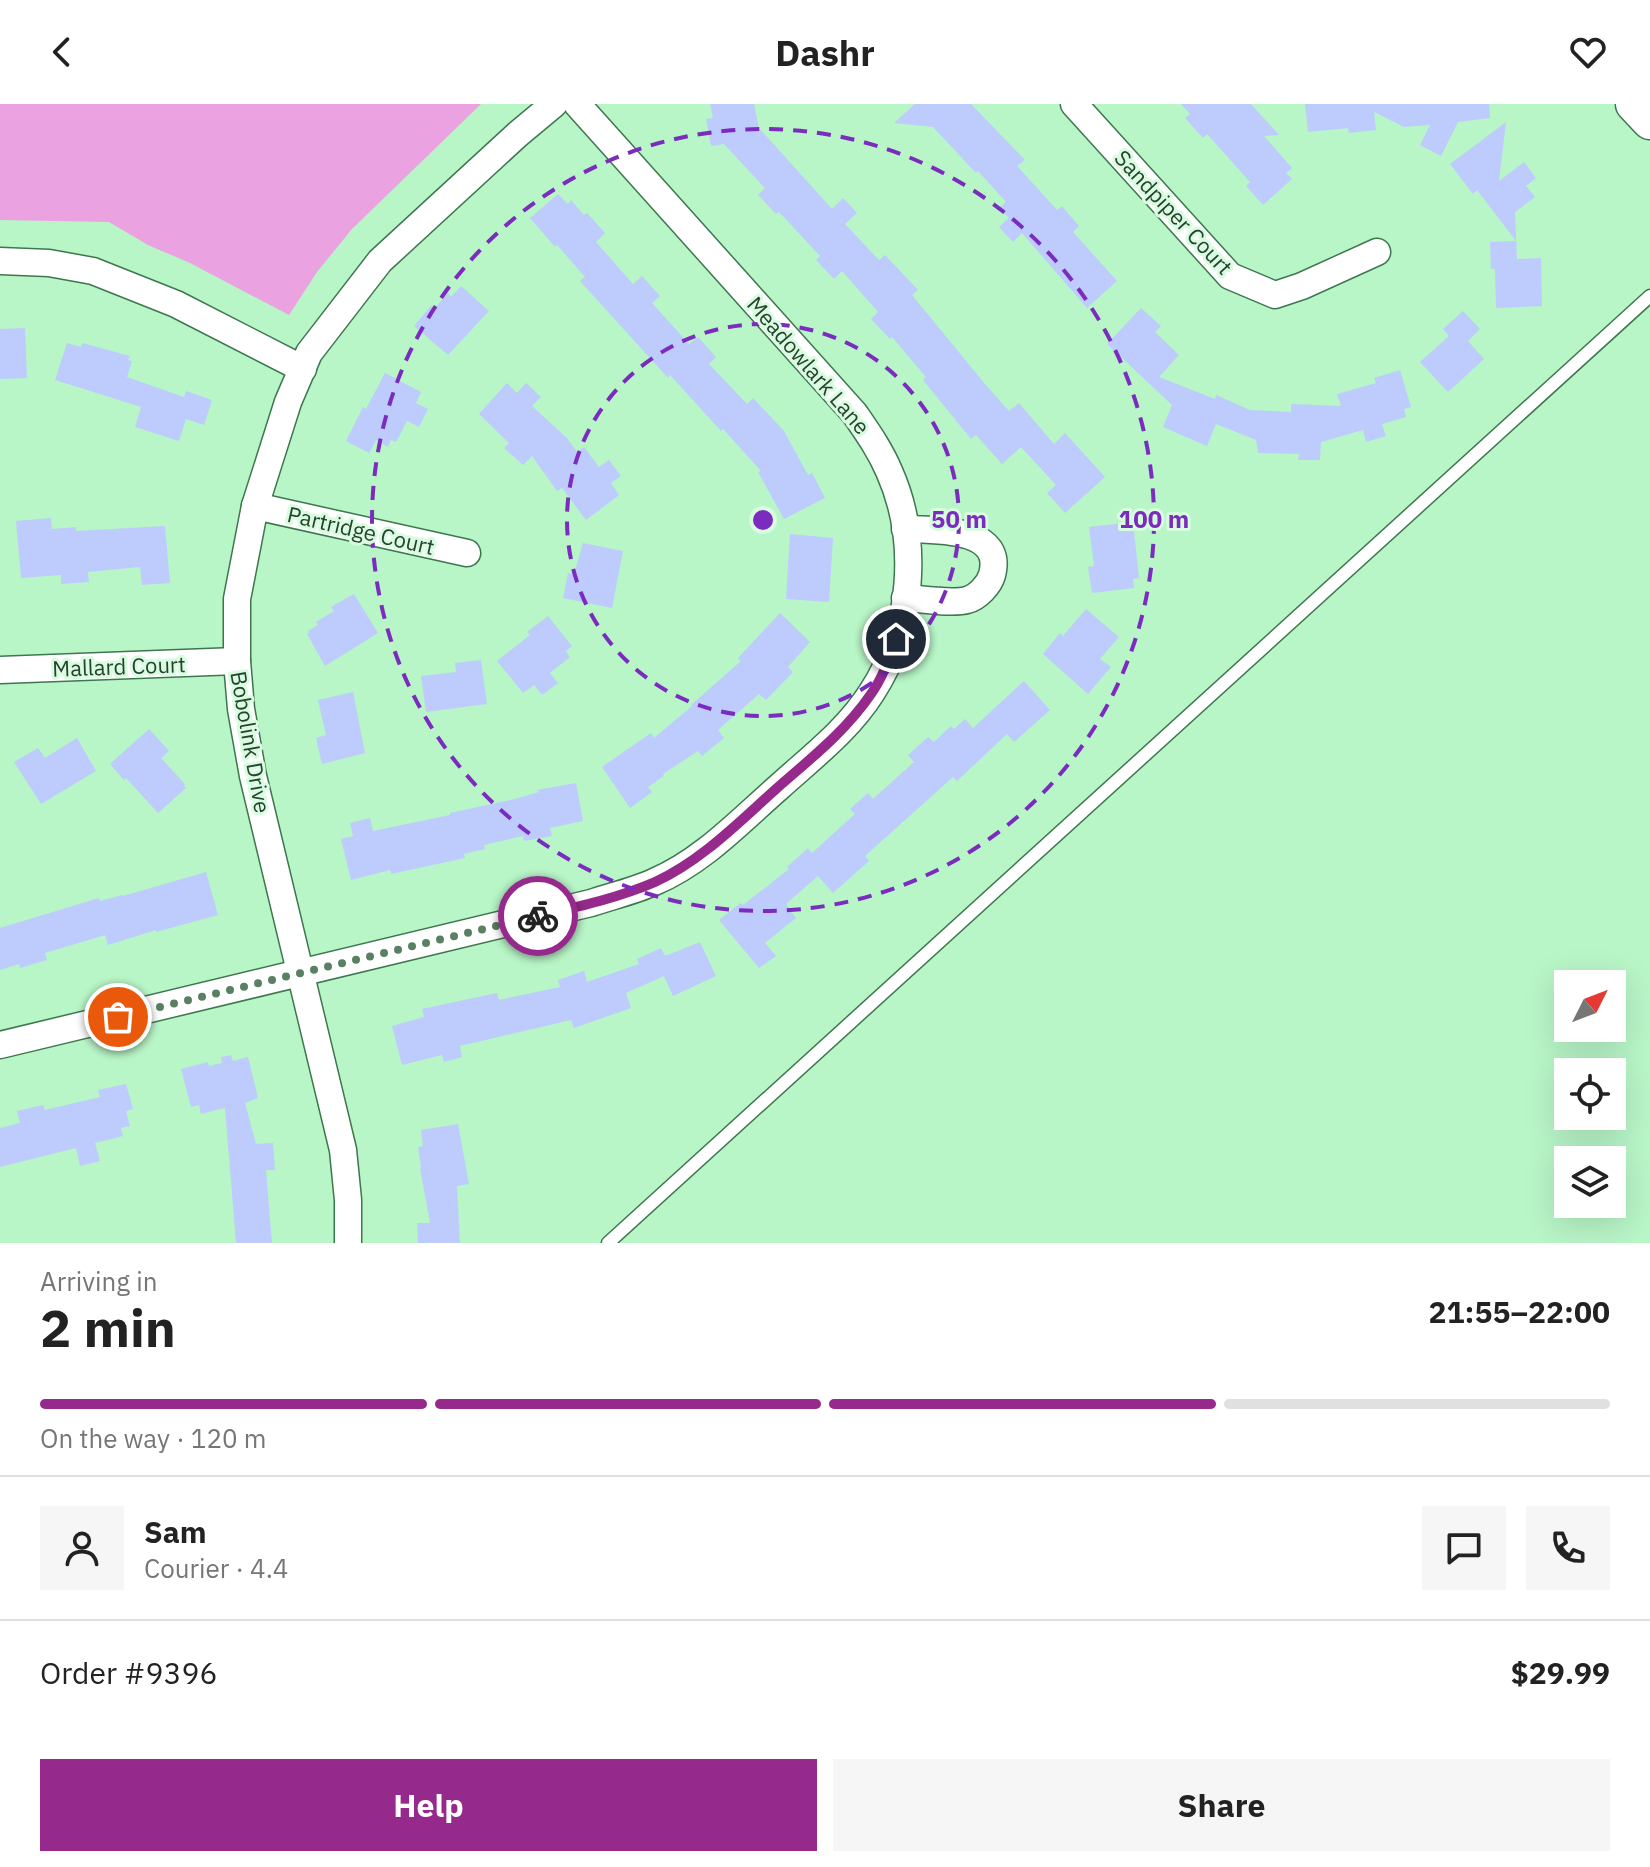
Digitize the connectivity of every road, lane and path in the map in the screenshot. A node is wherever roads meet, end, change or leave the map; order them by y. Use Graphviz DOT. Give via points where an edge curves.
graph roads {
  1 [pos="554,104"];
  2 [pos="577,104"];
  3 [pos="1074,104"];
  4 [pos="1634,104"];
  5 [pos="1650,121"];
  6 [pos="1377,252"];
  7 [pos="0,261"];
  8 [pos="1650,296"];
  9 [pos="303,369"];
  10 [pos="255,506"];
  11 [pos="905,529"];
  12 [pos="467,553"];
  13 [pos="905,598"];
  14 [pos="237,661"];
  15 [pos="0,670"];
  16 [pos="301,973"];
  17 [pos="0,1045"];
  18 [pos="348,1243"];
  19 [pos="608,1243"];
  1 -- 9 [label="street, Bobolink Drive" via="380,261 309,353"];
  2 -- 11 [label="street, Meadowlark Lane" via="855,414 891,474"];
  3 -- 6 [label="street, Sandpiper Court" via="1230,276 1275,295"];
  4 -- 5 [label="street"];
  7 -- 9 [label="street" via="93,271 176,304"];
  8 -- 19 [label="lane"];
  9 -- 10 [label="street, Bobolink Drive"];
  10 -- 12 [label="street, Partridge Court"];
  10 -- 14 [label="street, Bobolink Drive" via="237,599"];
  11 -- 13 [label="street, Meadowlark Lane"];
  11 -- 13 [label="street" via="973,537 989,547 995,562 990,580 965,601"];
  13 -- 16 [label="street, Meadowlark Lane" via="887,666 844,729 689,862 655,882 591,903"];
  14 -- 15 [label="street, Mallard Court"];
  14 -- 16 [label="street, Bobolink Drive" via="253,776"];
  16 -- 17 [label="street, Meadowlark Lane"];
  16 -- 18 [label="street, Bobolink Drive" via="343,1150"];
}
